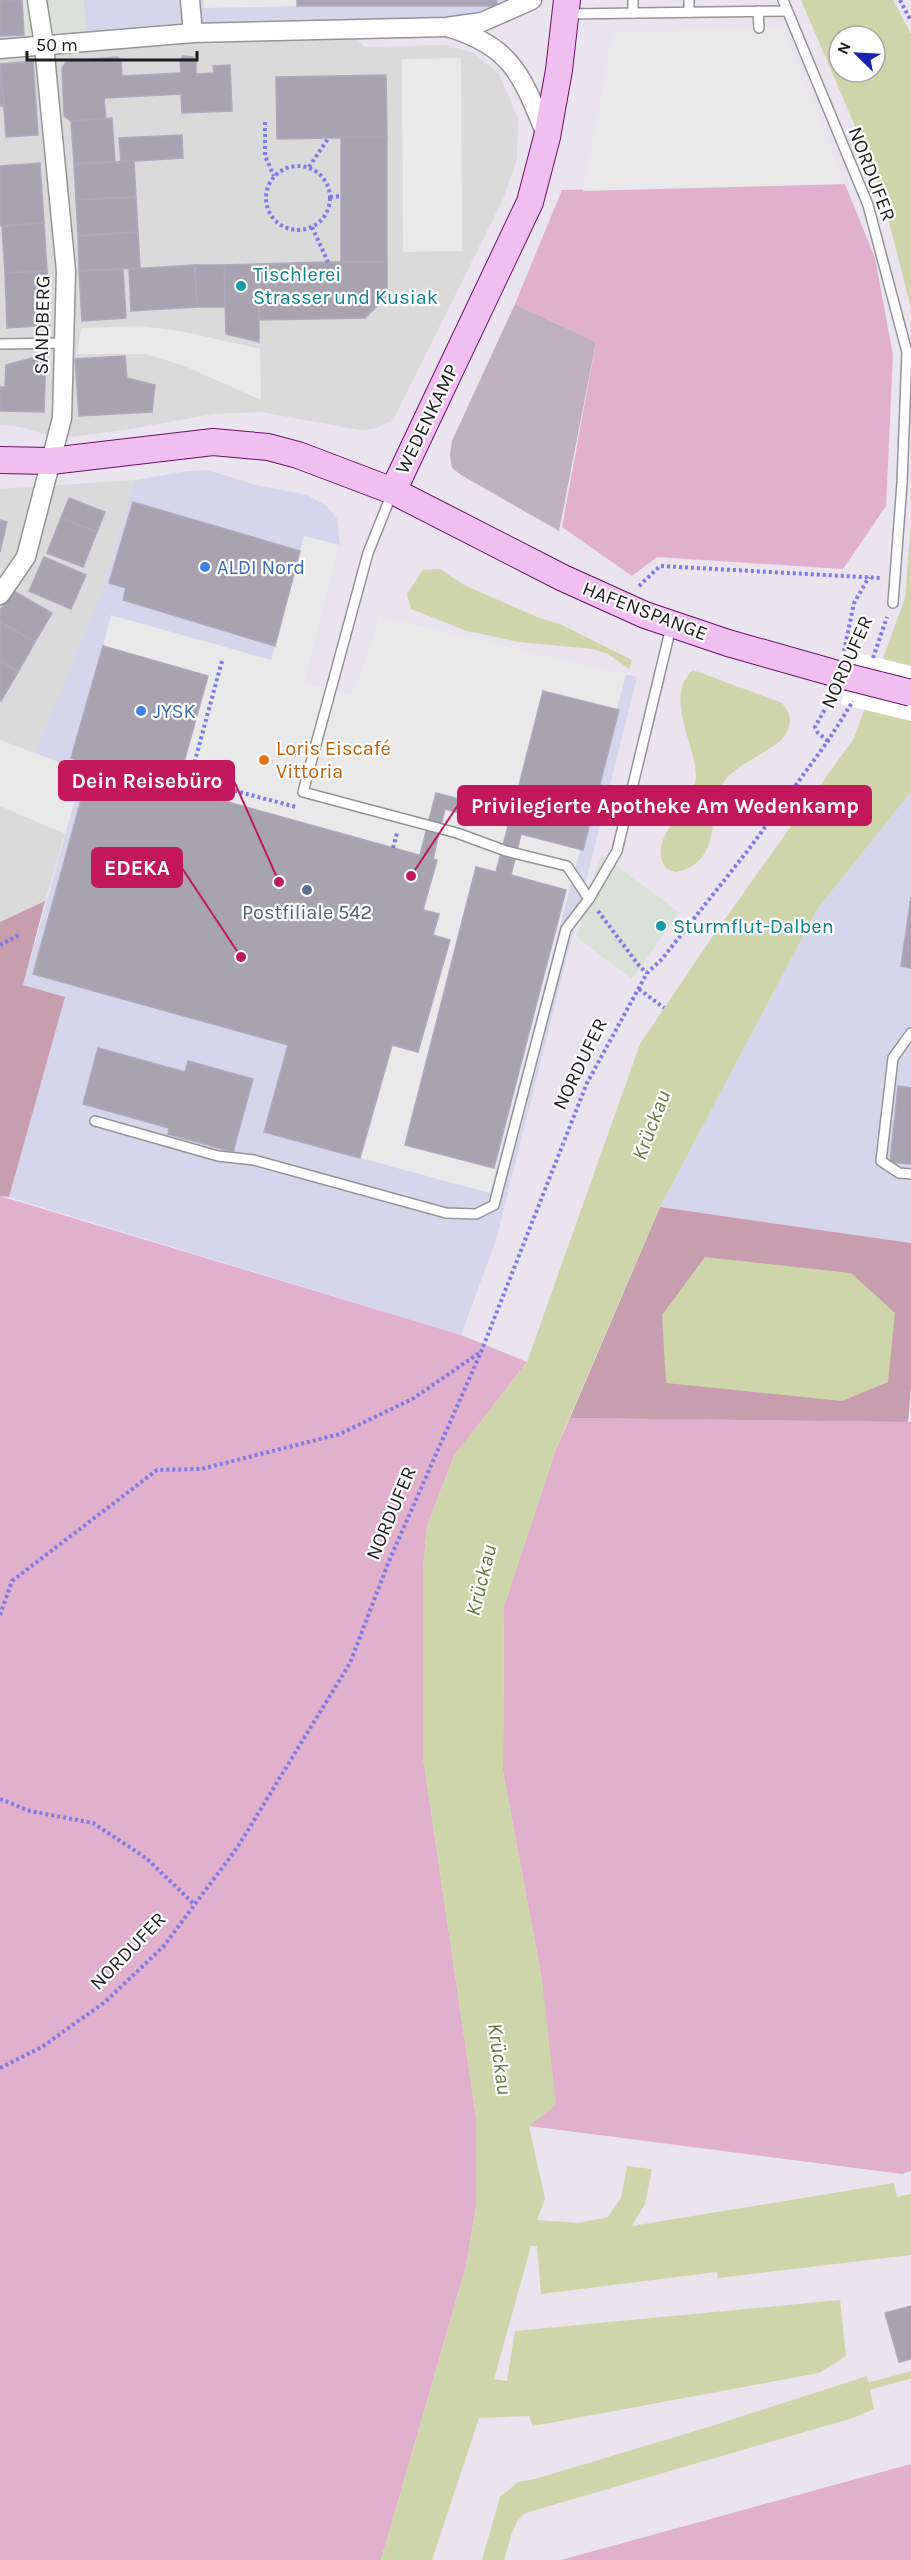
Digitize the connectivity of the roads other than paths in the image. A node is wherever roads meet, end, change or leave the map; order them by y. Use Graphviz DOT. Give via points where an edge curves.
graph roads {
  1 [pos="37,0"];
  2 [pos="190,0"];
  3 [pos="532,0"];
  4 [pos="633,0"];
  5 [pos="689,0"];
  6 [pos="783,0"];
  7 [pos="567,7"];
  8 [pos="758,11"];
  9 [pos="787,11"];
  10 [pos="689,12"];
  11 [pos="633,13"];
  12 [pos="446,27"];
  13 [pos="759,28"];
  14 [pos="193,33"];
  15 [pos="44,45"];
  16 [pos="0,49"];
  17 [pos="547,137"];
  18 [pos="65,343"];
  19 [pos="0,344"];
  20 [pos="0,460"];
  21 [pos="51,462"];
  22 [pos="393,491"];
  23 [pos="0,595"];
  24 [pos="892,603"];
  25 [pos="672,625"];
  26 [pos="911,693"];
  27 [pos="589,899"];
  28 [pos="911,1033"];
  29 [pos="95,1121"];
  30 [pos="911,1174"];
  1 -- 15 [label="street, SANDBERG"];
  2 -- 14 [label="street"];
  3 -- 12 [label="street" via="482,22"];
  4 -- 11 [label="lane"];
  5 -- 10 [label="lane"];
  6 -- 9 [label="lane, NORDUFER"];
  7 -- 11 [label="lane"];
  7 -- 17 [label="main road, WEDENKAMP"];
  8 -- 9 [label="lane"];
  8 -- 10 [label="lane"];
  8 -- 13 [label="lane"];
  9 -- 24 [label="lane, NORDUFER" via="868,205 907,352"];
  10 -- 11 [label="lane"];
  12 -- 14 [label="street"];
  12 -- 17 [label="street" via="501,51 522,80"];
  14 -- 15 [label="street"];
  15 -- 16 [label="street"];
  15 -- 18 [label="street, SANDBERG" via="66,271"];
  17 -- 22 [label="main road, WEDENKAMP" via="530,202"];
  18 -- 19 [label="lane"];
  18 -- 21 [label="street, SANDBERG" via="62,418"];
  20 -- 21 [label="main road, WEDENKAMP"];
  21 -- 22 [label="main road, WEDENKAMP" via="213,442 249,444 298,455"];
  21 -- 23 [label="street, SANDBERG" via="26,557"];
  22 -- 25 [label="main road, HAFENSPANGE" via="562,578"];
  22 -- 27 [label="lane" via="368,553 303,792 567,866"];
  25 -- 26 [label="main road, HAFENSPANGE, bridge" via="845,681"];
  25 -- 27 [label="lane" via="617,851"];
  27 -- 29 [label="lane" via="566,929 494,1205 476,1214 446,1212 254,1160 218,1156"];
  28 -- 30 [label="lane" via="894,1058 881,1161 899,1173"];
}
